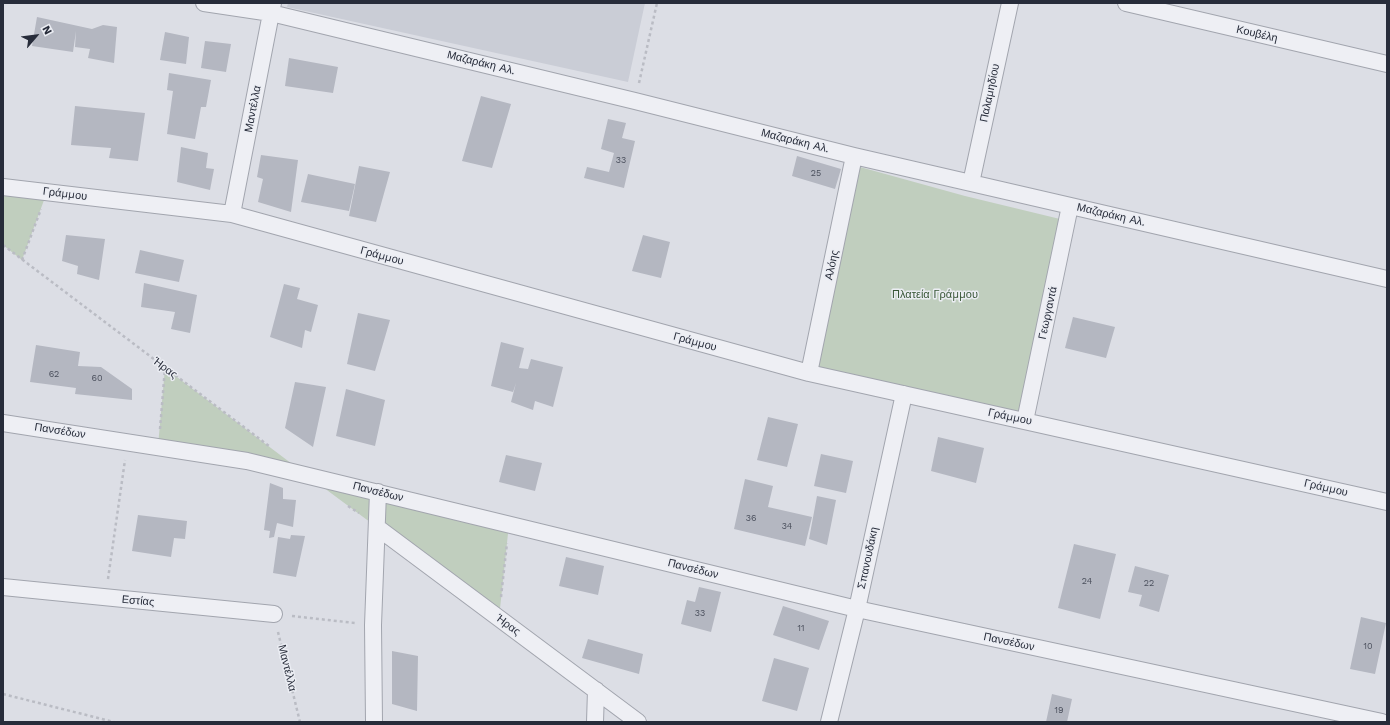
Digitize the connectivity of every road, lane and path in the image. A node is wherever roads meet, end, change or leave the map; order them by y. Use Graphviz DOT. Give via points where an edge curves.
graph roads {
  1 [pos="204,3"];
  2 [pos="656,3"];
  3 [pos="1010,3"];
  4 [pos="1126,3"];
  5 [pos="272,8"];
  6 [pos="1387,64"];
  7 [pos="635,101"];
  8 [pos="854,156"];
  9 [pos="971,183"];
  10 [pos="3,187"];
  11 [pos="47,192"];
  12 [pos="1070,206"];
  13 [pos="232,214"];
  14 [pos="3,245"];
  15 [pos="22,260"];
  16 [pos="1387,279"];
  17 [pos="165,368"];
  18 [pos="809,373"];
  19 [pos="904,394"];
  20 [pos="1025,421"];
  21 [pos="3,423"];
  22 [pos="128,441"];
  23 [pos="158,446"];
  24 [pos="271,447"];
  25 [pos="378,492"];
  26 [pos="1387,502"];
  27 [pos="509,524"];
  28 [pos="378,528"];
  29 [pos="3,587"];
  30 [pos="105,598"];
  31 [pos="857,609"];
  32 [pos="274,614"];
  33 [pos="499,618"];
  34 [pos="373,625"];
  35 [pos="596,690"];
  36 [pos="3,694"];
  37 [pos="114,722"];
  38 [pos="300,722"];
  39 [pos="374,722"];
  40 [pos="595,722"];
  41 [pos="638,722"];
  42 [pos="829,722"];
  43 [pos="1382,722"];
  1 -- 5 [label="street, Μαζαράκη Αλ."];
  2 -- 7 [label="path"];
  3 -- 9 [label="street, Παλαμηδίου"];
  4 -- 6 [label="street, Κουβέλη"];
  5 -- 7 [label="street, Μαζαράκη Αλ."];
  5 -- 13 [label="street, Μαντέλλα"];
  7 -- 8 [label="street, Μαζαράκη Αλ."];
  8 -- 9 [label="street, Μαζαράκη Αλ."];
  8 -- 18 [label="street, Αλόης"];
  9 -- 12 [label="street, Μαζαράκη Αλ."];
  10 -- 11 [label="street, Γράμμου"];
  11 -- 13 [label="street, Γράμμου"];
  11 -- 15 [label="path"];
  12 -- 16 [label="street, Μαζαράκη Αλ."];
  12 -- 20 [label="street, Γεωργαντά"];
  13 -- 18 [label="street, Γράμμου"];
  14 -- 15 [label="path, Ήρας"];
  15 -- 17 [label="path, Ήρας"];
  17 -- 23 [label="path"];
  17 -- 24 [label="path, Ήρας"];
  18 -- 19 [label="street, Γράμμου"];
  19 -- 20 [label="street, Γράμμου"];
  19 -- 31 [label="street, Σπανουδάκη"];
  20 -- 26 [label="street, Γράμμου"];
  21 -- 22 [label="street, Πανσέδων"];
  22 -- 23 [label="street, Πανσέδων"];
  22 -- 30 [label="path"];
  23 -- 25 [label="street, Πανσέδων" via="247,461"];
  25 -- 27 [label="street, Πανσέδων"];
  25 -- 28 [label="street"];
  27 -- 31 [label="street, Πανσέδων"];
  27 -- 33 [label="path"];
  28 -- 33 [label="street, Ήρας"];
  28 -- 34 [label="street"];
  29 -- 30 [label="street, Εστίας"];
  30 -- 32 [label="street, Εστίας"];
  31 -- 42 [label="street, Σπανουδάκη"];
  31 -- 43 [label="street, Πανσέδων"];
  32 -- 34 [label="path"];
  32 -- 38 [label="path, Μαντέλλα"];
  33 -- 35 [label="street, Ήρας"];
  34 -- 39 [label="street"];
  35 -- 40 [label="street"];
  35 -- 41 [label="street, Ήρας"];
  36 -- 37 [label="path"];
}
